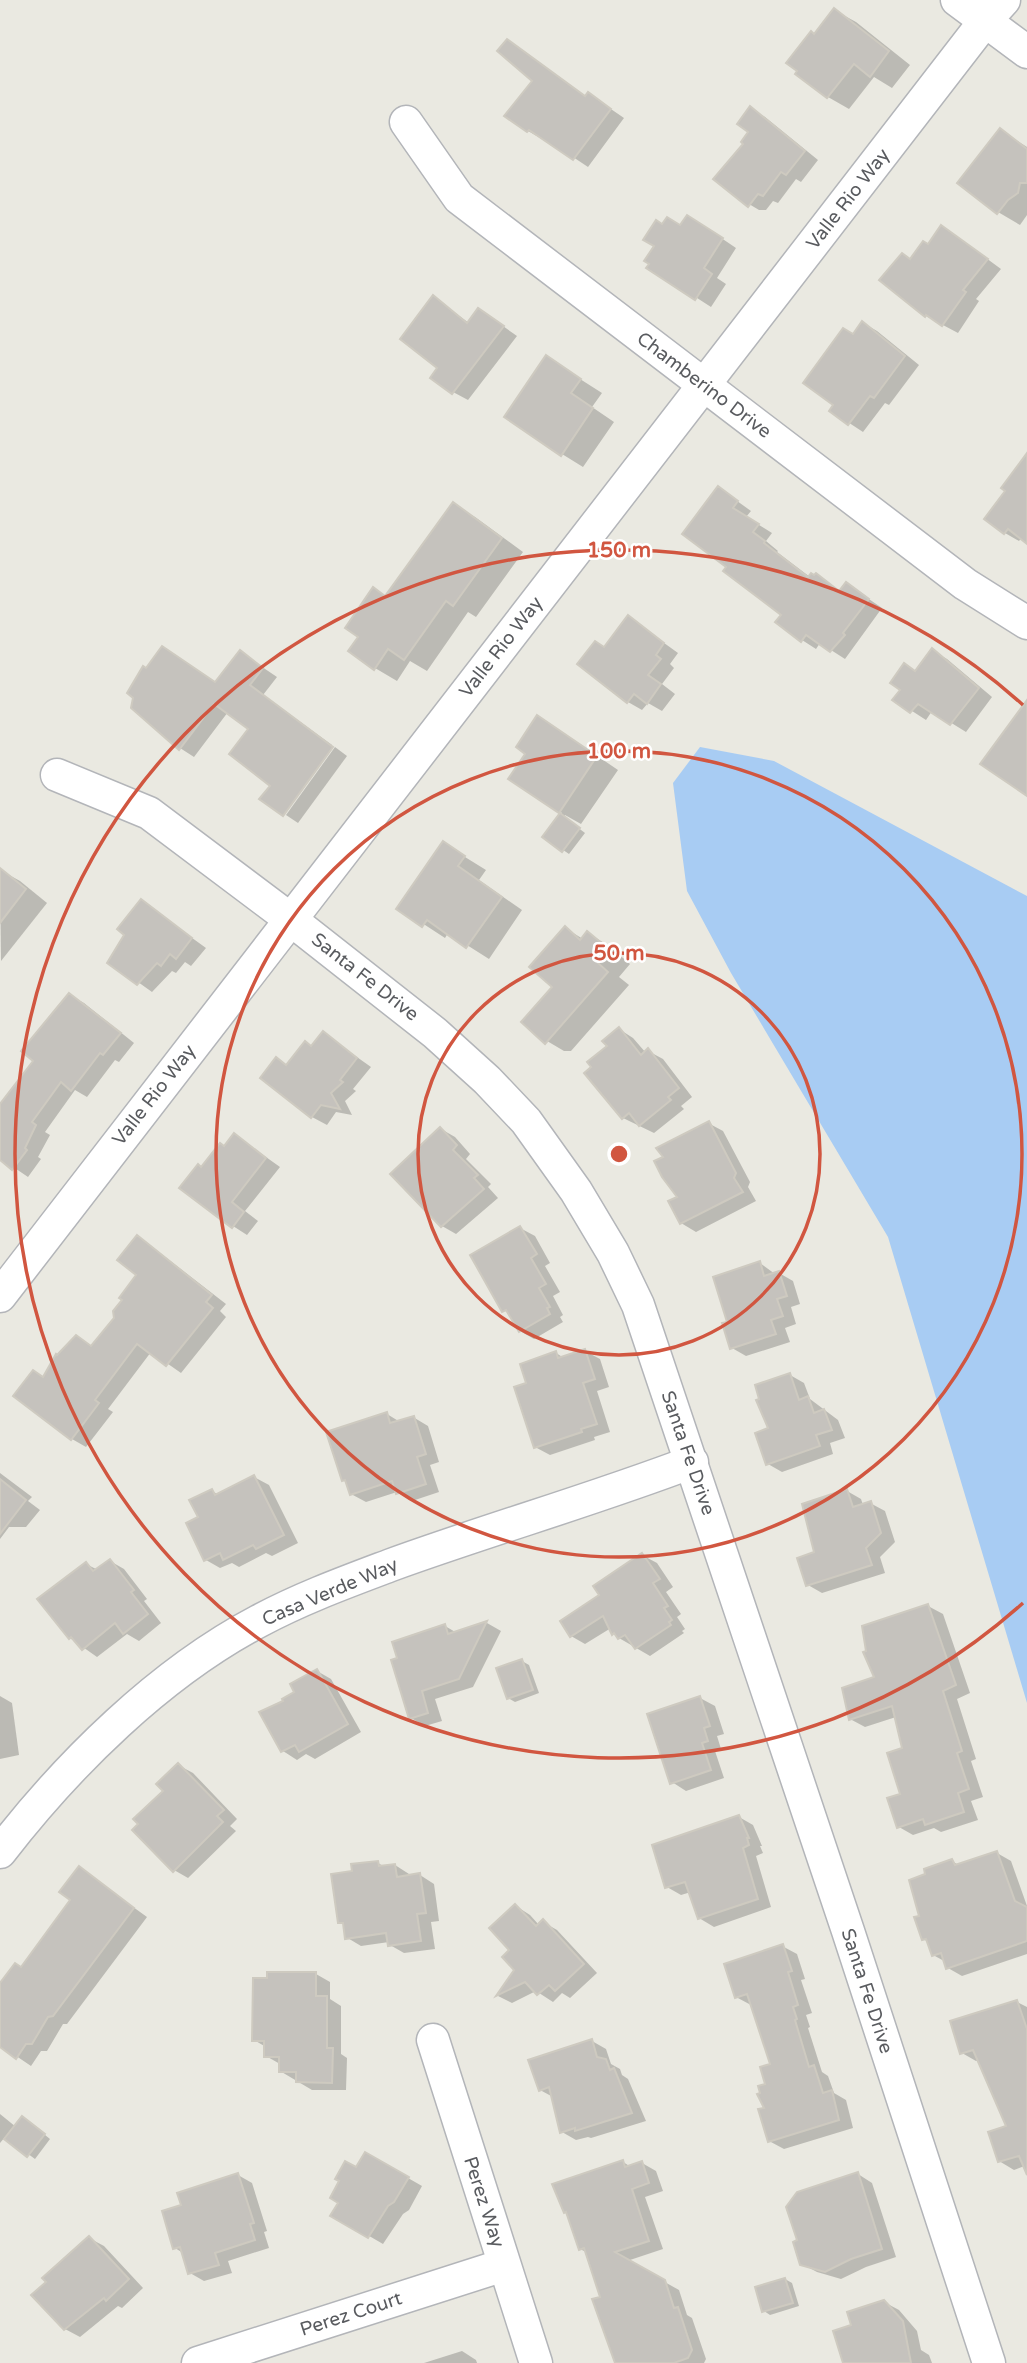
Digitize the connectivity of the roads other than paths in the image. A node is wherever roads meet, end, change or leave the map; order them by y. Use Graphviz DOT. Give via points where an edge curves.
graph roads {
  1 [pos="957,0"];
  2 [pos="995,11"];
  3 [pos="1027,52"];
  4 [pos="407,122"];
  5 [pos="704,385"];
  6 [pos="1027,623"];
  7 [pos="57,775"];
  8 [pos="290,919"];
  9 [pos="0,1296"];
  10 [pos="692,1462"];
  11 [pos="0,1852"];
  12 [pos="433,2040"];
  13 [pos="504,2265"];
  14 [pos="198,2363"];
  15 [pos="536,2363"];
  16 [pos="989,2363"];
  1 -- 2 [label="street"];
  2 -- 3 [label="street"];
  2 -- 5 [label="street, Valle Rio Way"];
  4 -- 5 [label="street, Chamberino Drive" via="458,198"];
  5 -- 6 [label="street, Chamberino Drive" via="965,584"];
  5 -- 8 [label="street, Valle Rio Way"];
  7 -- 8 [label="street, Santa Fe Drive" via="149,813"];
  8 -- 9 [label="street, Valle Rio Way"];
  8 -- 10 [label="street, Santa Fe Drive" via="435,1033 526,1121 576,1191 638,1305"];
  10 -- 11 [label="street, Casa Verde Way" via="318,1592 257,1622 200,1657 129,1713 61,1778"];
  10 -- 16 [label="street, Santa Fe Drive"];
  12 -- 13 [label="street, Perez Way"];
  13 -- 14 [label="street, Perez Court"];
  13 -- 15 [label="street, Perez Way"];
}
